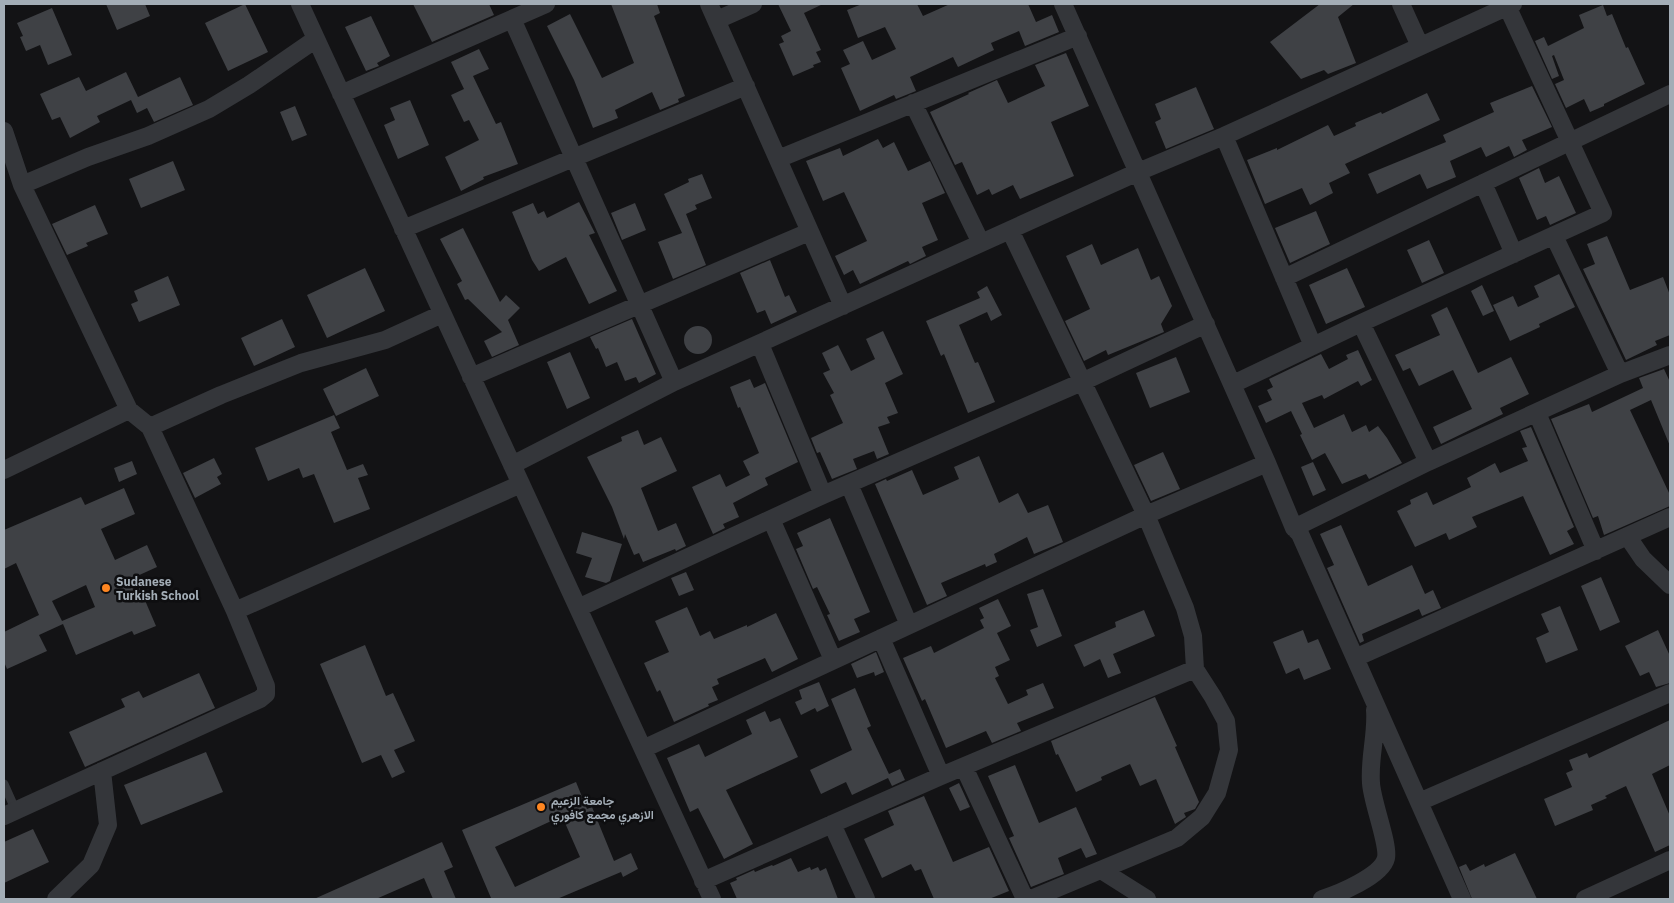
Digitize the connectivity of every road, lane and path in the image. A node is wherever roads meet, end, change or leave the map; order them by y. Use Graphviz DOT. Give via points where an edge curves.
graph roads {
  1 [pos="300,4"];
  2 [pos="546,4"];
  3 [pos="710,4"];
  4 [pos="753,4"];
  5 [pos="1063,4"];
  6 [pos="1401,4"];
  7 [pos="1510,5"];
  8 [pos="512,19"];
  9 [pos="717,20"];
  10 [pos="1078,36"];
  11 [pos="316,39"];
  12 [pos="1420,46"];
  13 [pos="746,86"];
  14 [pos="341,94"];
  15 [pos="1670,94"];
  16 [pos="913,103"];
  17 [pos="4,130"];
  18 [pos="1224,136"];
  19 [pos="1569,142"];
  20 [pos="574,157"];
  21 [pos="778,159"];
  22 [pos="1138,172"];
  23 [pos="1483,183"];
  24 [pos="22,185"];
  25 [pos="403,229"];
  26 [pos="1010,230"];
  27 [pos="809,232"];
  28 [pos="1554,236"];
  29 [pos="982,243"];
  30 [pos="1514,254"];
  31 [pos="1284,278"];
  32 [pos="640,304"];
  33 [pos="843,306"];
  34 [pos="442,314"];
  35 [pos="1361,323"];
  36 [pos="1206,324"];
  37 [pos="760,344"];
  38 [pos="1313,346"];
  39 [pos="1670,354"];
  40 [pos="1620,374"];
  41 [pos="472,377"];
  42 [pos="674,382"];
  43 [pos="1082,382"];
  44 [pos="1233,384"];
  45 [pos="128,410"];
  46 [pos="1537,413"];
  47 [pos="150,427"];
  48 [pos="1428,462"];
  49 [pos="1268,463"];
  50 [pos="512,465"];
  51 [pos="4,470"];
  52 [pos="521,484"];
  53 [pos="849,484"];
  54 [pos="823,494"];
  55 [pos="1146,515"];
  56 [pos="1670,517"];
  57 [pos="771,520"];
  58 [pos="1294,528"];
  59 [pos="1628,537"];
  60 [pos="1596,550"];
  61 [pos="1670,585"];
  62 [pos="578,608"];
  63 [pos="235,611"];
  64 [pos="909,625"];
  65 [pos="881,638"];
  66 [pos="1355,658"];
  67 [pos="833,660"];
  68 [pos="1195,669"];
  69 [pos="1670,693"];
  70 [pos="1374,702"];
  71 [pos="642,749"];
  72 [pos="964,767"];
  73 [pos="102,771"];
  74 [pos="941,776"];
  75 [pos="4,784"];
  76 [pos="1419,802"];
  77 [pos="10,813"];
  78 [pos="832,824"];
  79 [pos="1670,860"];
  80 [pos="1101,870"];
  81 [pos="703,881"];
  82 [pos="56,899"];
  83 [pos="712,899"];
  84 [pos="866,899"];
  85 [pos="1025,899"];
  86 [pos="1031,899"];
  87 [pos="1147,899"];
  88 [pos="1322,899"];
  89 [pos="1462,899"];
  90 [pos="1585,899"];
  1 -- 11 [label="street"];
  2 -- 8 [label="street"];
  3 -- 9 [label="street"];
  4 -- 9 [label="street"];
  5 -- 10 [label="street"];
  6 -- 12 [label="street"];
  7 -- 12 [label="street"];
  7 -- 19 [label="street"];
  8 -- 14 [label="street"];
  8 -- 20 [label="street"];
  9 -- 13 [label="street"];
  10 -- 16 [label="street"];
  10 -- 22 [label="street"];
  11 -- 14 [label="street"];
  11 -- 24 [label="street" via="208,109"];
  12 -- 18 [label="street"];
  13 -- 20 [label="street"];
  13 -- 21 [label="street"];
  14 -- 25 [label="street"];
  15 -- 19 [label="street"];
  16 -- 21 [label="street"];
  16 -- 29 [label="street"];
  17 -- 24 [label="street"];
  18 -- 22 [label="street"];
  18 -- 31 [label="street"];
  19 -- 23 [label="street"];
  19 -- 28 [label="street" via="1603,212"];
  20 -- 25 [label="street"];
  20 -- 32 [label="street"];
  21 -- 27 [label="street"];
  22 -- 26 [label="street"];
  22 -- 36 [label="street"];
  23 -- 30 [label="street"];
  23 -- 31 [label="street"];
  24 -- 45 [label="street"];
  25 -- 34 [label="street"];
  26 -- 29 [label="street"];
  26 -- 43 [label="street"];
  27 -- 32 [label="street"];
  27 -- 33 [label="street"];
  28 -- 30 [label="street"];
  28 -- 40 [label="street"];
  29 -- 33 [label="street"];
  30 -- 35 [label="street"];
  31 -- 38 [label="street"];
  32 -- 41 [label="street"];
  32 -- 42 [label="street"];
  33 -- 37 [label="street"];
  34 -- 41 [label="street"];
  34 -- 47 [label="street" via="386,340 300,363"];
  35 -- 38 [label="street"];
  35 -- 48 [label="street"];
  36 -- 43 [label="street"];
  36 -- 44 [label="street"];
  37 -- 42 [label="street"];
  37 -- 54 [label="street"];
  38 -- 44 [label="street"];
  39 -- 40 [label="street"];
  40 -- 46 [label="street"];
  41 -- 50 [label="street"];
  42 -- 50 [label="street"];
  43 -- 53 [label="street"];
  43 -- 55 [label="street"];
  44 -- 49 [label="street"];
  45 -- 47 [label="street"];
  45 -- 51 [label="street"];
  46 -- 48 [label="street"];
  46 -- 60 [label="street"];
  47 -- 63 [label="street"];
  48 -- 58 [label="street"];
  49 -- 55 [label="street"];
  49 -- 58 [label="street"];
  50 -- 52 [label="street"];
  52 -- 62 [label="street"];
  52 -- 63 [label="street"];
  53 -- 54 [label="street"];
  53 -- 64 [label="street"];
  54 -- 57 [label="street"];
  55 -- 64 [label="street"];
  55 -- 68 [label="street" via="1185,608 1193,636"];
  56 -- 59 [label="street"];
  57 -- 62 [label="street"];
  57 -- 67 [label="street"];
  58 -- 66 [label="street" via="1300,534"];
  59 -- 60 [label="street"];
  59 -- 61 [label="street" via="1643,559"];
  60 -- 66 [label="street"];
  62 -- 71 [label="street"];
  63 -- 73 [label="street" via="266,686 266,694"];
  64 -- 65 [label="street"];
  65 -- 67 [label="street"];
  65 -- 74 [label="street"];
  66 -- 70 [label="street"];
  67 -- 71 [label="street"];
  68 -- 72 [label="street"];
  68 -- 80 [label="street" via="1226,721 1229,750 1217,792 1202,817 1177,838"];
  69 -- 76 [label="street"];
  70 -- 76 [label="street"];
  70 -- 88 [label="street" via="1376,722 1371,783 1386,860 1369,877"];
  71 -- 81 [label="street"];
  72 -- 74 [label="street"];
  72 -- 85 [label="street"];
  73 -- 77 [label="street"];
  73 -- 82 [label="street" via="108,825 91,865"];
  74 -- 78 [label="street"];
  75 -- 77 [label="lane"];
  76 -- 89 [label="street"];
  78 -- 81 [label="street"];
  78 -- 84 [label="street"];
  79 -- 90 [label="street"];
  80 -- 86 [label="street"];
  80 -- 87 [label="street"];
  81 -- 83 [label="street"];
}
